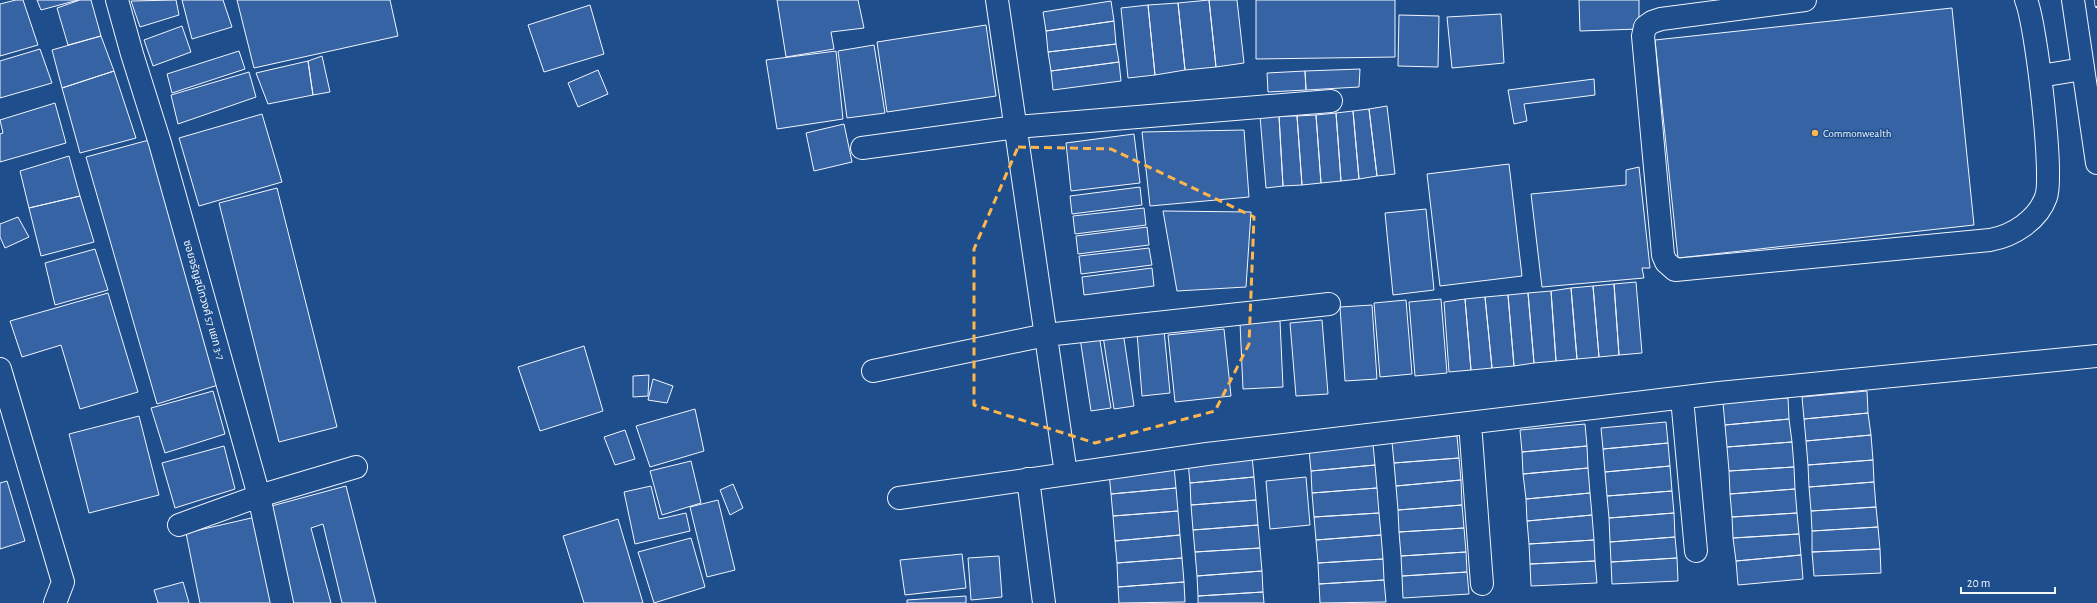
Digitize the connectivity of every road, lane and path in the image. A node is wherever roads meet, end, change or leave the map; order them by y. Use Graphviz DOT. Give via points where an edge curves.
graph roads {
  1 [pos="117,0"];
  2 [pos="997,0"];
  3 [pos="1804,0"];
  4 [pos="2026,0"];
  5 [pos="2073,0"];
  6 [pos="2083,69"];
  7 [pos="2040,76"];
  8 [pos="1331,101"];
  9 [pos="1016,127"];
  10 [pos="862,148"];
  11 [pos="2097,163"];
  12 [pos="1329,304"];
  13 [pos="1046,335"];
  14 [pos="2097,356"];
  15 [pos="0,369"];
  16 [pos="873,371"];
  17 [pos="1682,398"];
  18 [pos="1470,423"];
  19 [pos="356,467"];
  20 [pos="1066,474"];
  21 [pos="1028,479"];
  22 [pos="260,496"];
  23 [pos="899,498"];
  24 [pos="179,525"];
  25 [pos="1696,551"];
  26 [pos="1482,584"];
  27 [pos="55,603"];
  28 [pos="282,603"];
  29 [pos="1044,603"];
  1 -- 22 [label="street, ซอยจรัญสนิทวงศ์ 57 แยก 3-7"];
  2 -- 9 [label="street"];
  3 -- 7 [label="street" via="1661,20 1645,27 1643,36 1663,255 1666,262 1675,270 1990,240 2010,235 2036,212 2049,185"];
  4 -- 7 [label="street"];
  5 -- 6 [label="street"];
  6 -- 7 [label="street"];
  6 -- 11 [label="street"];
  8 -- 9 [label="street"];
  9 -- 10 [label="street"];
  9 -- 13 [label="street"];
  12 -- 13 [label="street"];
  13 -- 16 [label="street"];
  13 -- 20 [label="street"];
  14 -- 17 [label="street"];
  15 -- 27 [label="street" via="63,582"];
  17 -- 18 [label="street"];
  17 -- 25 [label="street"];
  18 -- 20 [label="street" via="1206,454"];
  18 -- 26 [label="street"];
  19 -- 22 [label="street"];
  20 -- 21 [label="street"];
  21 -- 23 [label="street"];
  21 -- 29 [label="street"];
  22 -- 24 [label="street"];
  22 -- 28 [label="street, ซอยจรัญสนิทวงศ์ 57 แยก 3-7"];
}
